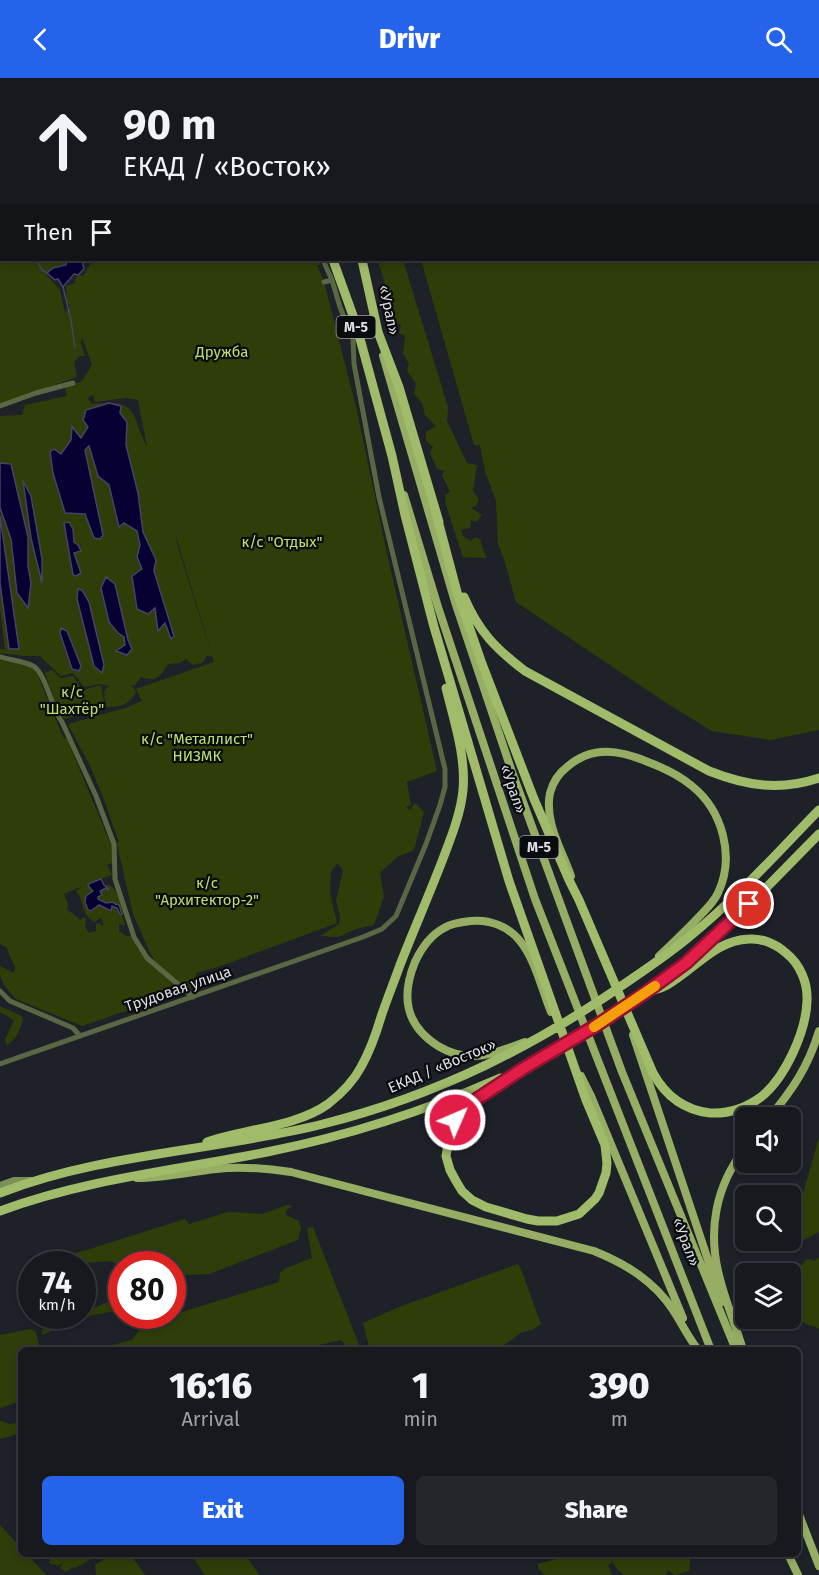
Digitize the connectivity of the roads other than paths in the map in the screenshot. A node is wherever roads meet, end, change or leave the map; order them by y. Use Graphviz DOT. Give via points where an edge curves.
graph roads {
  1 [pos="323,261"];
  2 [pos="333,261"];
  3 [pos="362,261"];
  4 [pos="332,280"];
  5 [pos="324,282"];
  6 [pos="378,332"];
  7 [pos="73,383"];
  8 [pos="0,406"];
  9 [pos="398,479"];
  10 [pos="437,517"];
  11 [pos="434,627"];
  12 [pos="0,657"];
  13 [pos="819,778"];
  14 [pos="819,810"];
  15 [pos="819,834"];
  16 [pos="579,900"];
  17 [pos="648,967"];
  18 [pos="0,991"];
  19 [pos="645,993"];
  20 [pos="193,997"];
  21 [pos="622,1003"];
  22 [pos="819,1031"];
  23 [pos="80,1036"];
  24 [pos="564,1037"];
  25 [pos="537,1038"];
  26 [pos="574,1062"];
  27 [pos="0,1064"];
  28 [pos="527,1066"];
  29 [pos="777,1107"];
  30 [pos="185,1150"];
  31 [pos="735,1163"];
  32 [pos="124,1178"];
  33 [pos="33,1181"];
  34 [pos="0,1186"];
  35 [pos="0,1193"];
  36 [pos="0,1211"];
  37 [pos="696,1347"];
  38 [pos="697,1347"];
  39 [pos="710,1347"];
  40 [pos="739,1347"];
  41 [pos="739,1347"];
  42 [pos="739,1347"];
  43 [pos="801,1520"];
  44 [pos="790,1557"];
  45 [pos="796,1557"];
  46 [pos="819,1566"];
  47 [pos="800,1575"];
  1 -- 4 [label="street, Трудовая улица"];
  2 -- 9 [label="highway, «Урал» / М-5" via="356,324"];
  3 -- 6 [label="highway, «Урал» / М-5"];
  4 -- 5 [label="street"];
  4 -- 20 [label="street, Трудовая улица" via="353,339 354,364 379,497 445,769 444,787 426,844 396,916 382,928"];
  6 -- 10 [label="highway" via="399,387"];
  6 -- 40 [label="main road, «Урал» / М-5" via="455,602 512,772 622,1072"];
  7 -- 8 [label="street"];
  9 -- 11 [label="highway"];
  9 -- 39 [label="main road, «Урал» / М-5" via="535,899"];
  10 -- 13 [label="highway" via="476,622 504,655 525,671 682,758 732,780 774,786"];
  10 -- 16 [label="highway" via="457,592 482,662 534,800"];
  11 -- 24 [label="highway" via="509,882"];
  11 -- 30 [label="highway" via="461,749 463,792 449,842 362,1066 344,1090 309,1114"];
  12 -- 20 [label="street" via="33,666 40,672 114,844 115,879 134,936 147,958"];
  14 -- 17 [label="highway, ЕКАД / «Восток»" via="734,897 690,937"];
  15 -- 19 [label="highway, ЕКАД / «Восток»" via="686,963"];
  16 -- 17 [label="main road" via="551,824 550,793 561,772 585,755 615,751 664,769 694,787 719,823 725,849 725,876 715,901"];
  16 -- 21 [label="highway"];
  17 -- 25 [label="highway, ЕКАД / «Восток»"];
  18 -- 23 [label="street" via="10,1001 73,1028"];
  19 -- 21 [label="highway" via="666,986 718,948 749,939 772,943 791,956 803,977 807,1001 802,1028 781,1075 761,1097 725,1113 685,1106 659,1085"];
  19 -- 28 [label="highway, ЕКАД / «Восток»"];
  20 -- 23 [label="street, Трудовая улица"];
  21 -- 41 [label="main road"];
  22 -- 29 [label="main road" via="801,1075"];
  23 -- 27 [label="street, Трудовая улица"];
  24 -- 25 [label="main road" via="551,1014 528,952 508,930 478,920 454,924 433,936 410,974 406,994 410,1014 422,1033 444,1049 470,1056 490,1054"];
  24 -- 26 [label="highway"];
  25 -- 30 [label="highway, ЕКАД / «Восток»" via="456,1079 388,1105 323,1124"];
  26 -- 28 [label="highway" via="605,1145 606,1173 589,1206 557,1221 527,1219 472,1200 456,1181 446,1156 450,1133 463,1108"];
  26 -- 38 [label="main road"];
  28 -- 32 [label="highway, ЕКАД / «Восток»" via="410,1114 322,1141"];
  30 -- 33 [label="highway, ЕКАД / «Восток»"];
  31 -- 42 [label="main road" via="720,1193 713,1225 715,1258"];
  32 -- 36 [label="highway, ЕКАД / «Восток»"];
  32 -- 37 [label="main road" via="241,1167 291,1172 594,1251 646,1279 673,1309"];
  33 -- 34 [label="main road"];
  33 -- 35 [label="highway, ЕКАД / «Восток»"];
  43 -- 46 [label="main road"];
  44 -- 47 [label="main road"];
  45 -- 47 [label="main road"];
}
